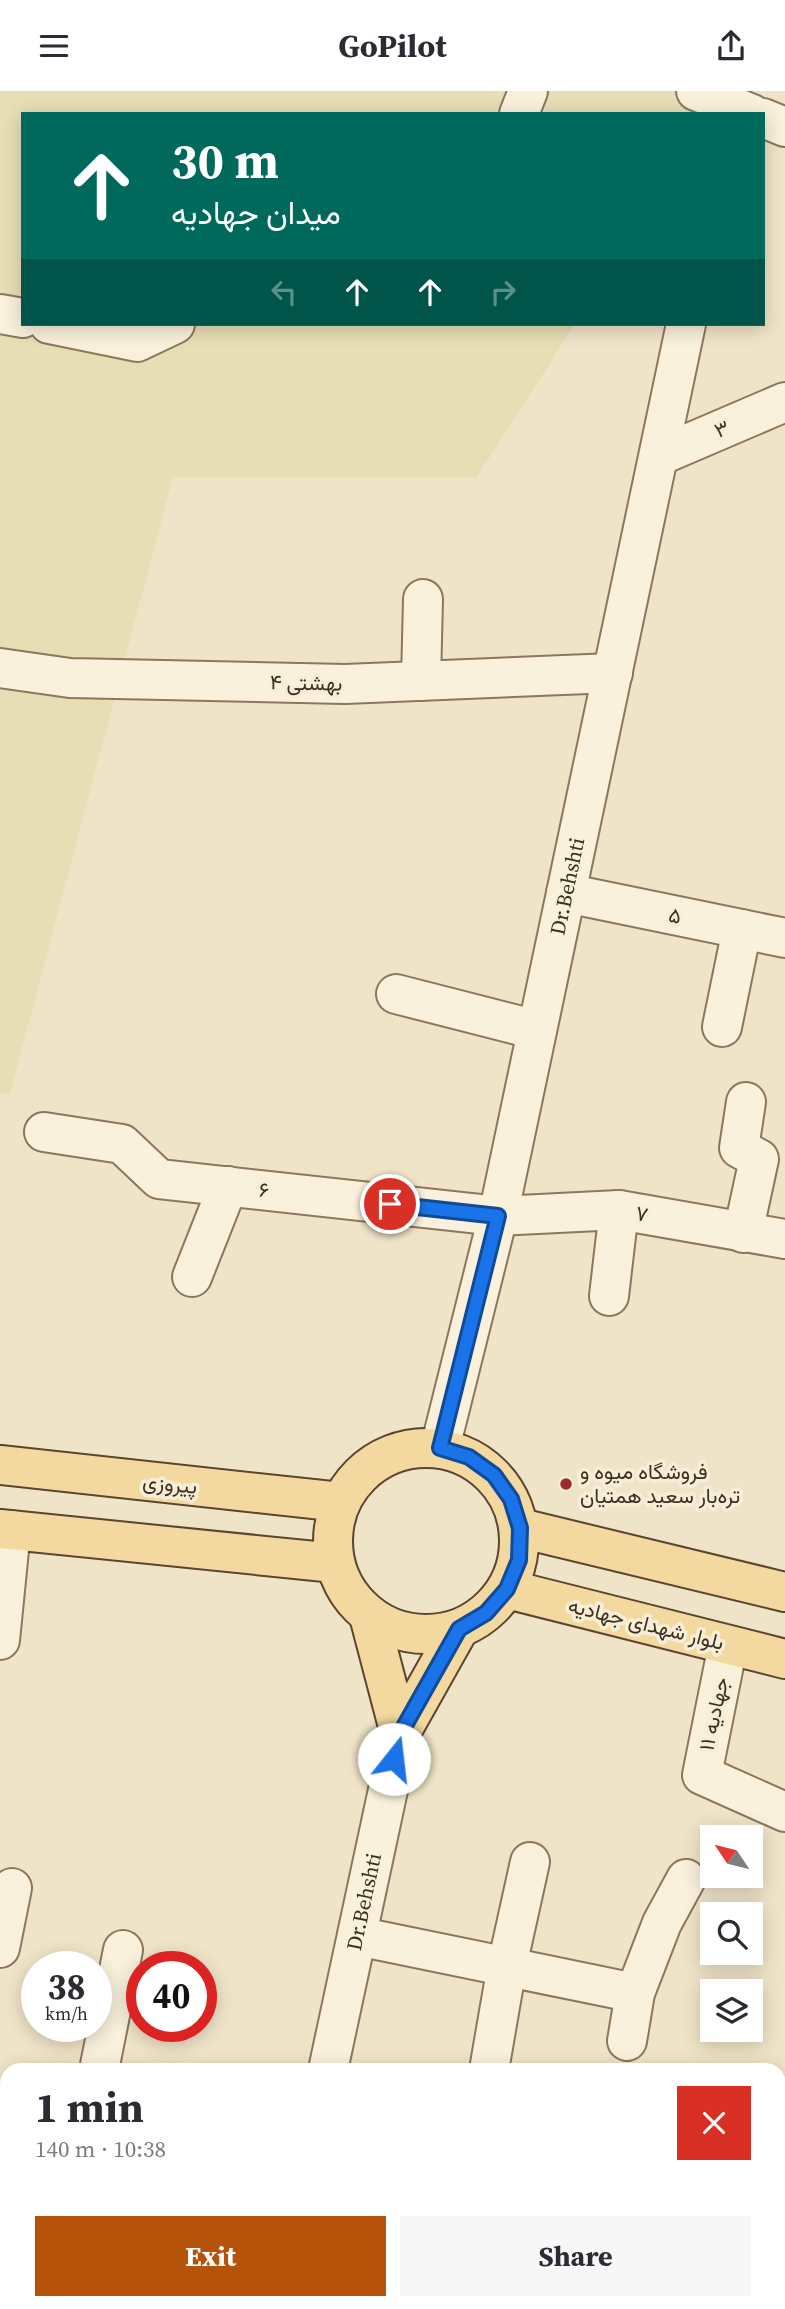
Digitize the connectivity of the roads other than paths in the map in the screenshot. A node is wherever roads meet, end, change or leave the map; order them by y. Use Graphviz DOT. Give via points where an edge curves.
graph roads {
  1 [pos="528,91"];
  2 [pos="696,91"];
  3 [pos="735,91"];
  4 [pos="520,112"];
  5 [pos="730,112"];
  6 [pos="747,112"];
  7 [pos="765,119"];
  8 [pos="785,127"];
  9 [pos="0,314"];
  10 [pos="21,318"];
  11 [pos="59,326"];
  12 [pos="171,326"];
  13 [pos="686,326"];
  14 [pos="785,402"];
  15 [pos="659,456"];
  16 [pos="423,599"];
  17 [pos="0,668"];
  18 [pos="613,673"];
  19 [pos="421,681"];
  20 [pos="566,893"];
  21 [pos="741,929"];
  22 [pos="785,938"];
  23 [pos="396,994"];
  24 [pos="722,1027"];
  25 [pos="537,1030"];
  26 [pos="746,1102"];
  27 [pos="44,1132"];
  28 [pos="228,1186"];
  29 [pos="619,1210"];
  30 [pos="498,1216"];
  31 [pos="743,1233"];
  32 [pos="785,1239"];
  33 [pos="192,1277"];
  34 [pos="609,1296"];
  35 [pos="440,1448"];
  36 [pos="0,1465"];
  37 [pos="341,1502"];
  38 [pos="520,1528"];
  39 [pos="6,1529"];
  40 [pos="335,1563"];
  41 [pos="507,1589"];
  42 [pos="785,1593"];
  43 [pos="369,1616"];
  44 [pos="459,1629"];
  45 [pos="0,1640"];
  46 [pos="728,1645"];
  47 [pos="785,1658"];
  48 [pos="400,1734"];
  49 [pos="785,1812"];
  50 [pos="530,1862"];
  51 [pos="686,1879"];
  52 [pos="12,1888"];
  53 [pos="357,1936"];
  54 [pos="0,1948"];
  55 [pos="123,1950"];
  56 [pos="507,1966"];
  57 [pos="635,1993"];
  58 [pos="627,2042"];
  59 [pos="100,2063"];
  60 [pos="330,2063"];
  61 [pos="490,2063"];
  1 -- 4 [label="street"];
  2 -- 6 [label="street"];
  3 -- 5 [label="street"];
  7 -- 8 [label="street"];
  9 -- 10 [label="street"];
  11 -- 12 [label="street" via="137,342"];
  13 -- 15 [label="street, Dr.Behshti"];
  14 -- 15 [label="street, ۳"];
  15 -- 18 [label="street, Dr.Behshti"];
  16 -- 19 [label="street"];
  17 -- 19 [label="street, بهشتی ۴" via="70,678 345,684"];
  18 -- 19 [label="street, بهشتی ۴"];
  18 -- 20 [label="street, Dr.Behshti"];
  20 -- 21 [label="street, ۵"];
  20 -- 25 [label="street, Dr.Behshti"];
  21 -- 22 [label="street, ۵"];
  21 -- 24 [label="street"];
  23 -- 25 [label="street"];
  25 -- 30 [label="street, Dr.Behshti"];
  26 -- 31 [label="street" via="739,1148 759,1159"];
  27 -- 28 [label="street, ۶" via="122,1144 159,1179"];
  28 -- 30 [label="street, ۶"];
  28 -- 33 [label="street"];
  29 -- 30 [label="street, ۷"];
  29 -- 31 [label="street, ۷"];
  29 -- 34 [label="street"];
  30 -- 35 [label="street, Dr.Behshti"];
  31 -- 32 [label="street, ۷"];
  35 -- 37 [label="main road" via="410,1448 381,1458 358,1477"];
  35 -- 38 [label="main road" via="469,1457 494,1475 511,1499"];
  36 -- 37 [label="main road, پیروزی"];
  37 -- 40 [label="main road" via="333,1532"];
  38 -- 41 [label="main road" via="519,1560"];
  38 -- 42 [label="main road"];
  39 -- 40 [label="main road"];
  39 -- 45 [label="street"];
  40 -- 43 [label="main road" via="347,1593"];
  41 -- 44 [label="main road" via="486,1613"];
  41 -- 46 [label="main road, بلوار شهدای جهادیه"];
  43 -- 44 [label="main road" via="397,1631 428,1635"];
  43 -- 48 [label="main road"];
  44 -- 48 [label="main road"];
  46 -- 47 [label="main road, بلوار شهدای جهادیه"];
  46 -- 49 [label="street, جهادیه ۱۱" via="702,1775"];
  48 -- 53 [label="street, Dr.Behshti"];
  50 -- 56 [label="street"];
  51 -- 57 [label="street" via="662,1923"];
  52 -- 54 [label="street"];
  53 -- 56 [label="street"];
  53 -- 60 [label="street, Dr.Behshti"];
  55 -- 59 [label="street"];
  56 -- 57 [label="street"];
  56 -- 61 [label="street"];
  57 -- 58 [label="street"];
}
